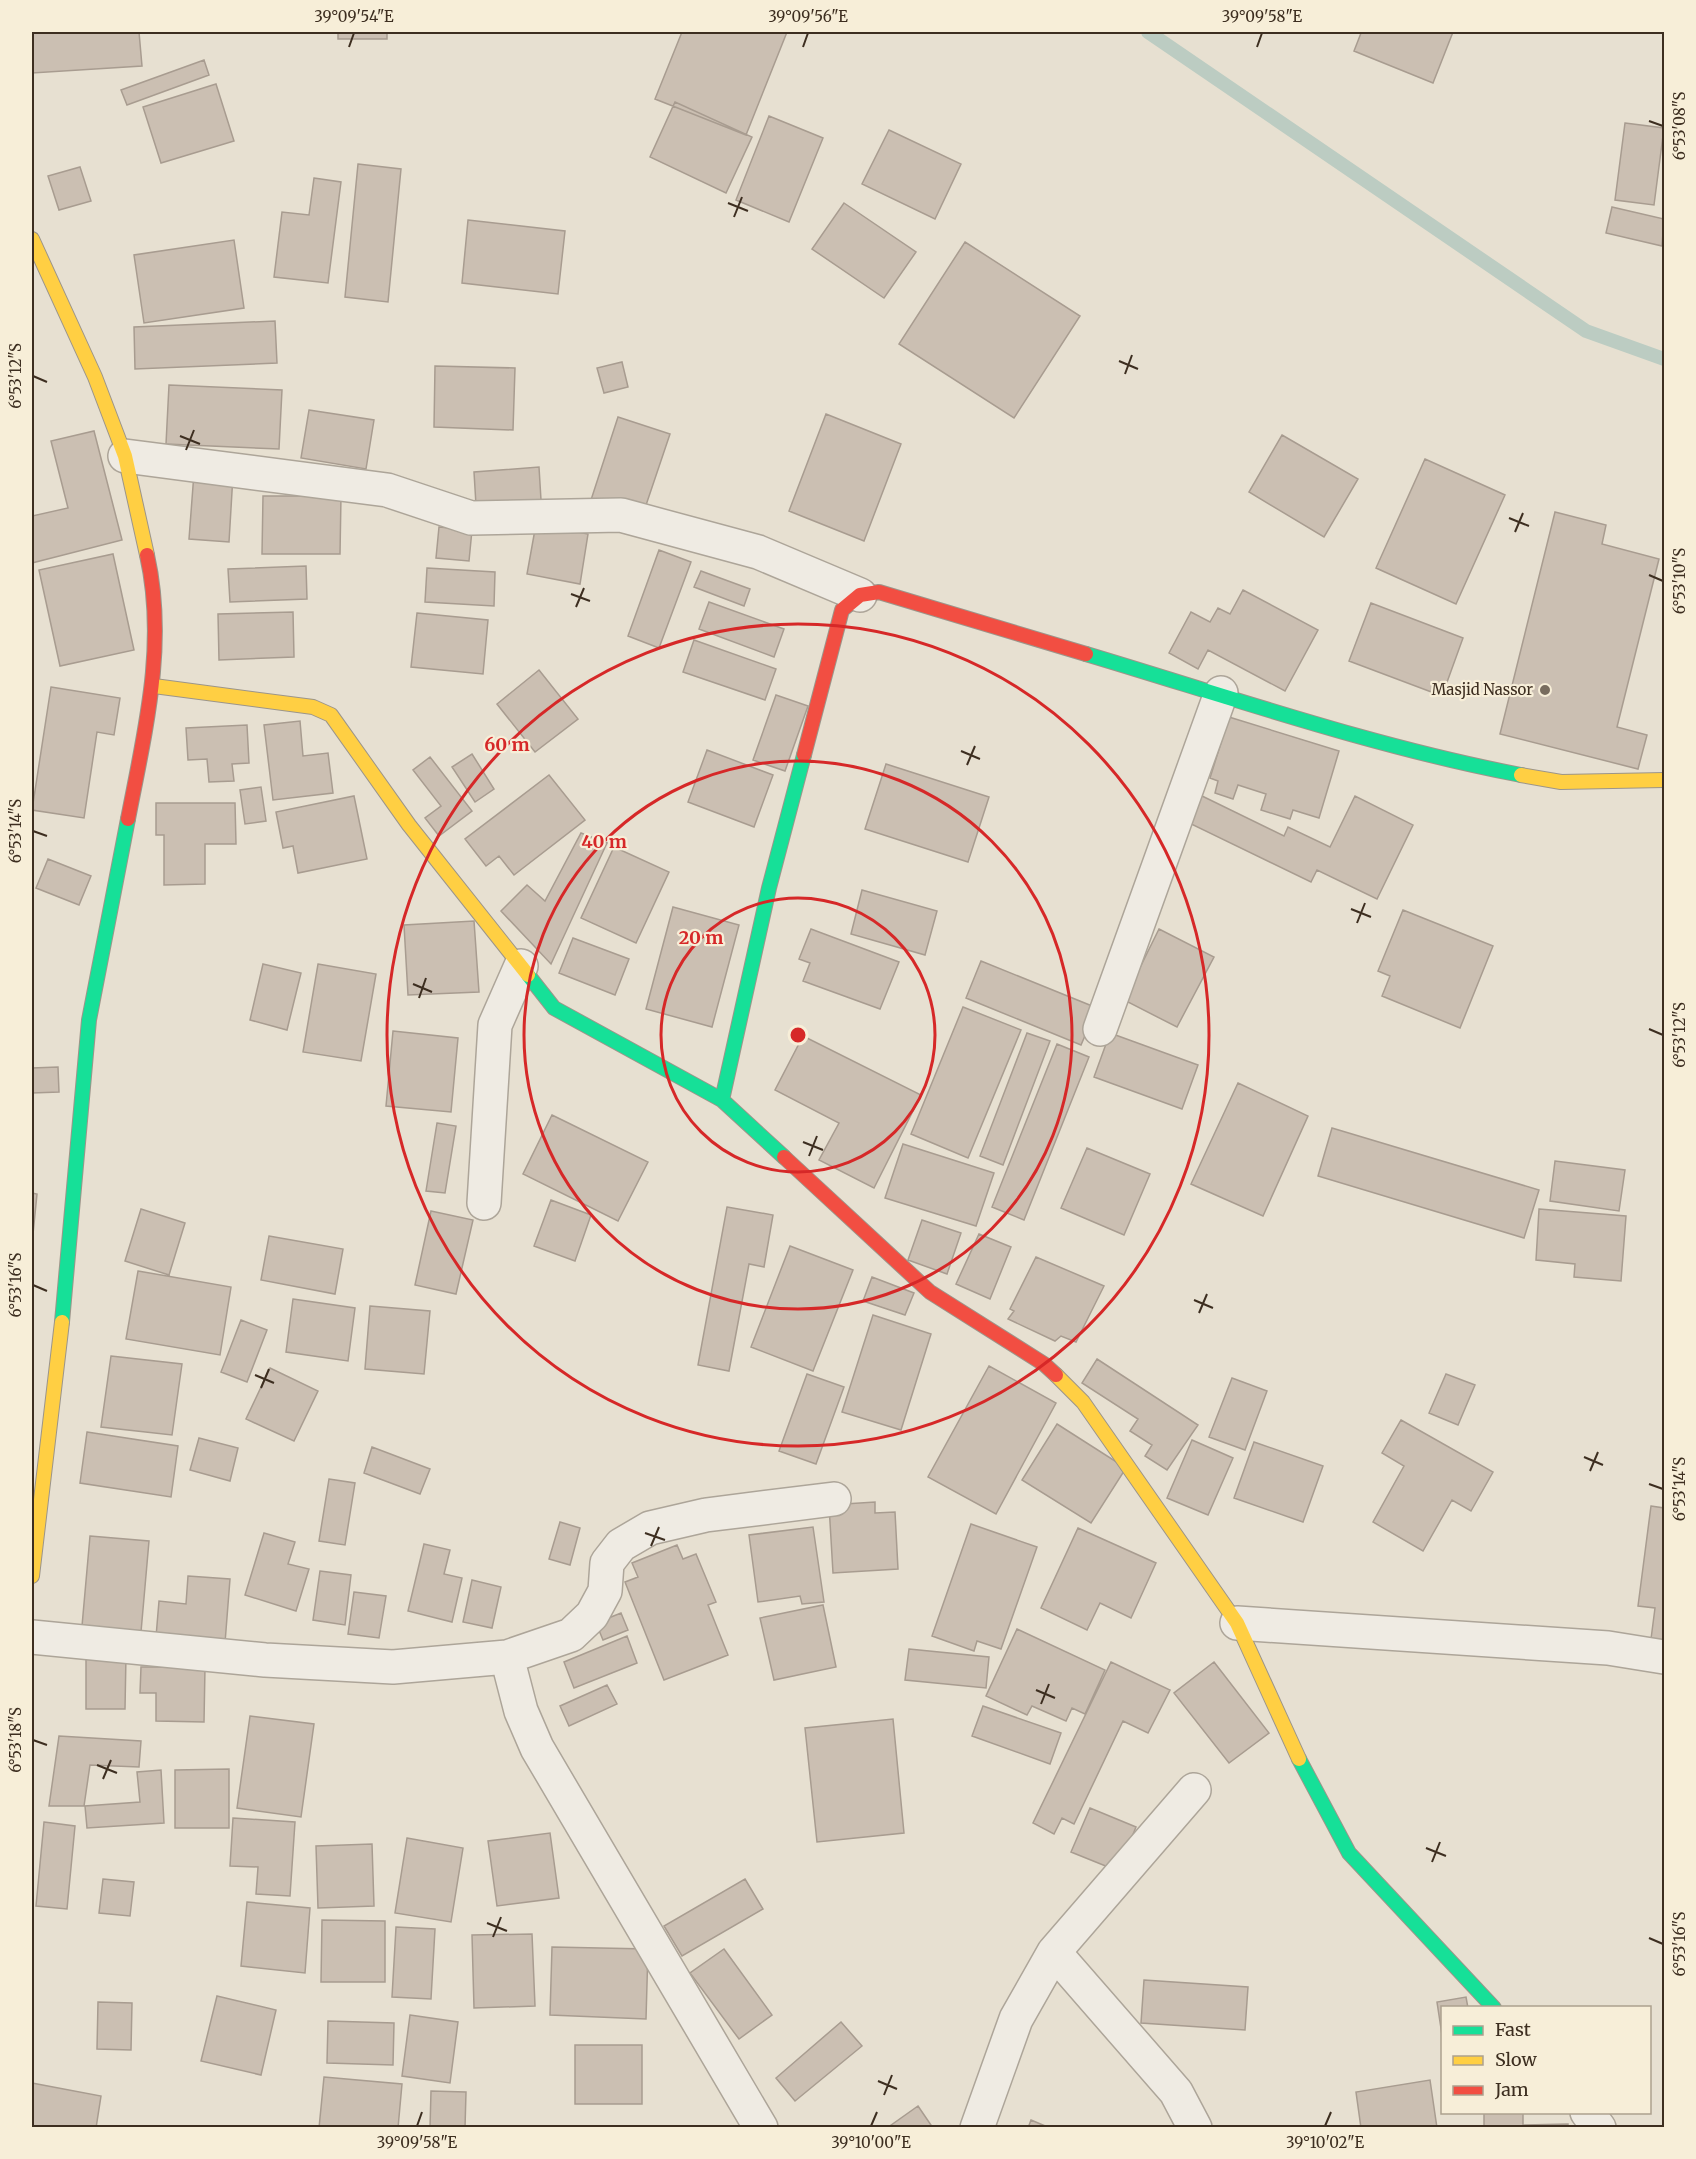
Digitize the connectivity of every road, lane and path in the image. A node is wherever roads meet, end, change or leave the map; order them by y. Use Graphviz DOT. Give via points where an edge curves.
graph roads {
  1 [pos="32,239"];
  2 [pos="125,456"];
  3 [pos="861,595"];
  4 [pos="154,686"];
  5 [pos="1221,693"];
  6 [pos="1665,780"];
  7 [pos="521,966"];
  8 [pos="1100,1029"];
  9 [pos="722,1100"];
  10 [pos="484,1203"];
  11 [pos="834,1499"];
  12 [pos="32,1576"];
  13 [pos="1237,1623"];
  14 [pos="32,1637"];
  15 [pos="507,1657"];
  16 [pos="1665,1657"];
  17 [pos="1194,1790"];
  18 [pos="1053,1952"];
  19 [pos="1493,2006"];
  20 [pos="1589,2114"];
  21 [pos="761,2127"];
  22 [pos="977,2127"];
  23 [pos="1195,2127"];
  24 [pos="1599,2127"];
  1 -- 2 [label="street" via="95,376"];
  2 -- 3 [label="street" via="387,490 471,518 621,515 758,552"];
  2 -- 4 [label="street" via="155,589"];
  3 -- 5 [label="street" via="879,592"];
  3 -- 9 [label="street" via="842,610 769,888"];
  4 -- 7 [label="street" via="313,707 331,714 409,825"];
  4 -- 12 [label="street" via="89,1020 59,1355"];
  5 -- 6 [label="street" via="1480,767 1561,782"];
  5 -- 8 [label="street"];
  7 -- 9 [label="street" via="554,1008"];
  7 -- 10 [label="street" via="495,1024"];
  9 -- 13 [label="street" via="930,1292 1044,1364 1083,1402"];
  11 -- 15 [label="street" via="706,1515 650,1528 621,1545 607,1563 605,1591 592,1615 571,1635"];
  13 -- 16 [label="street" via="1608,1648"];
  13 -- 19 [label="street" via="1288,1738 1349,1853"];
  14 -- 15 [label="street" via="265,1660 393,1667"];
  15 -- 21 [label="street" via="521,1711 537,1748"];
  17 -- 18 [label="street"];
  18 -- 22 [label="street" via="1016,2019"];
  18 -- 23 [label="street" via="1176,2092"];
  20 -- 24 [label="street"];
}
